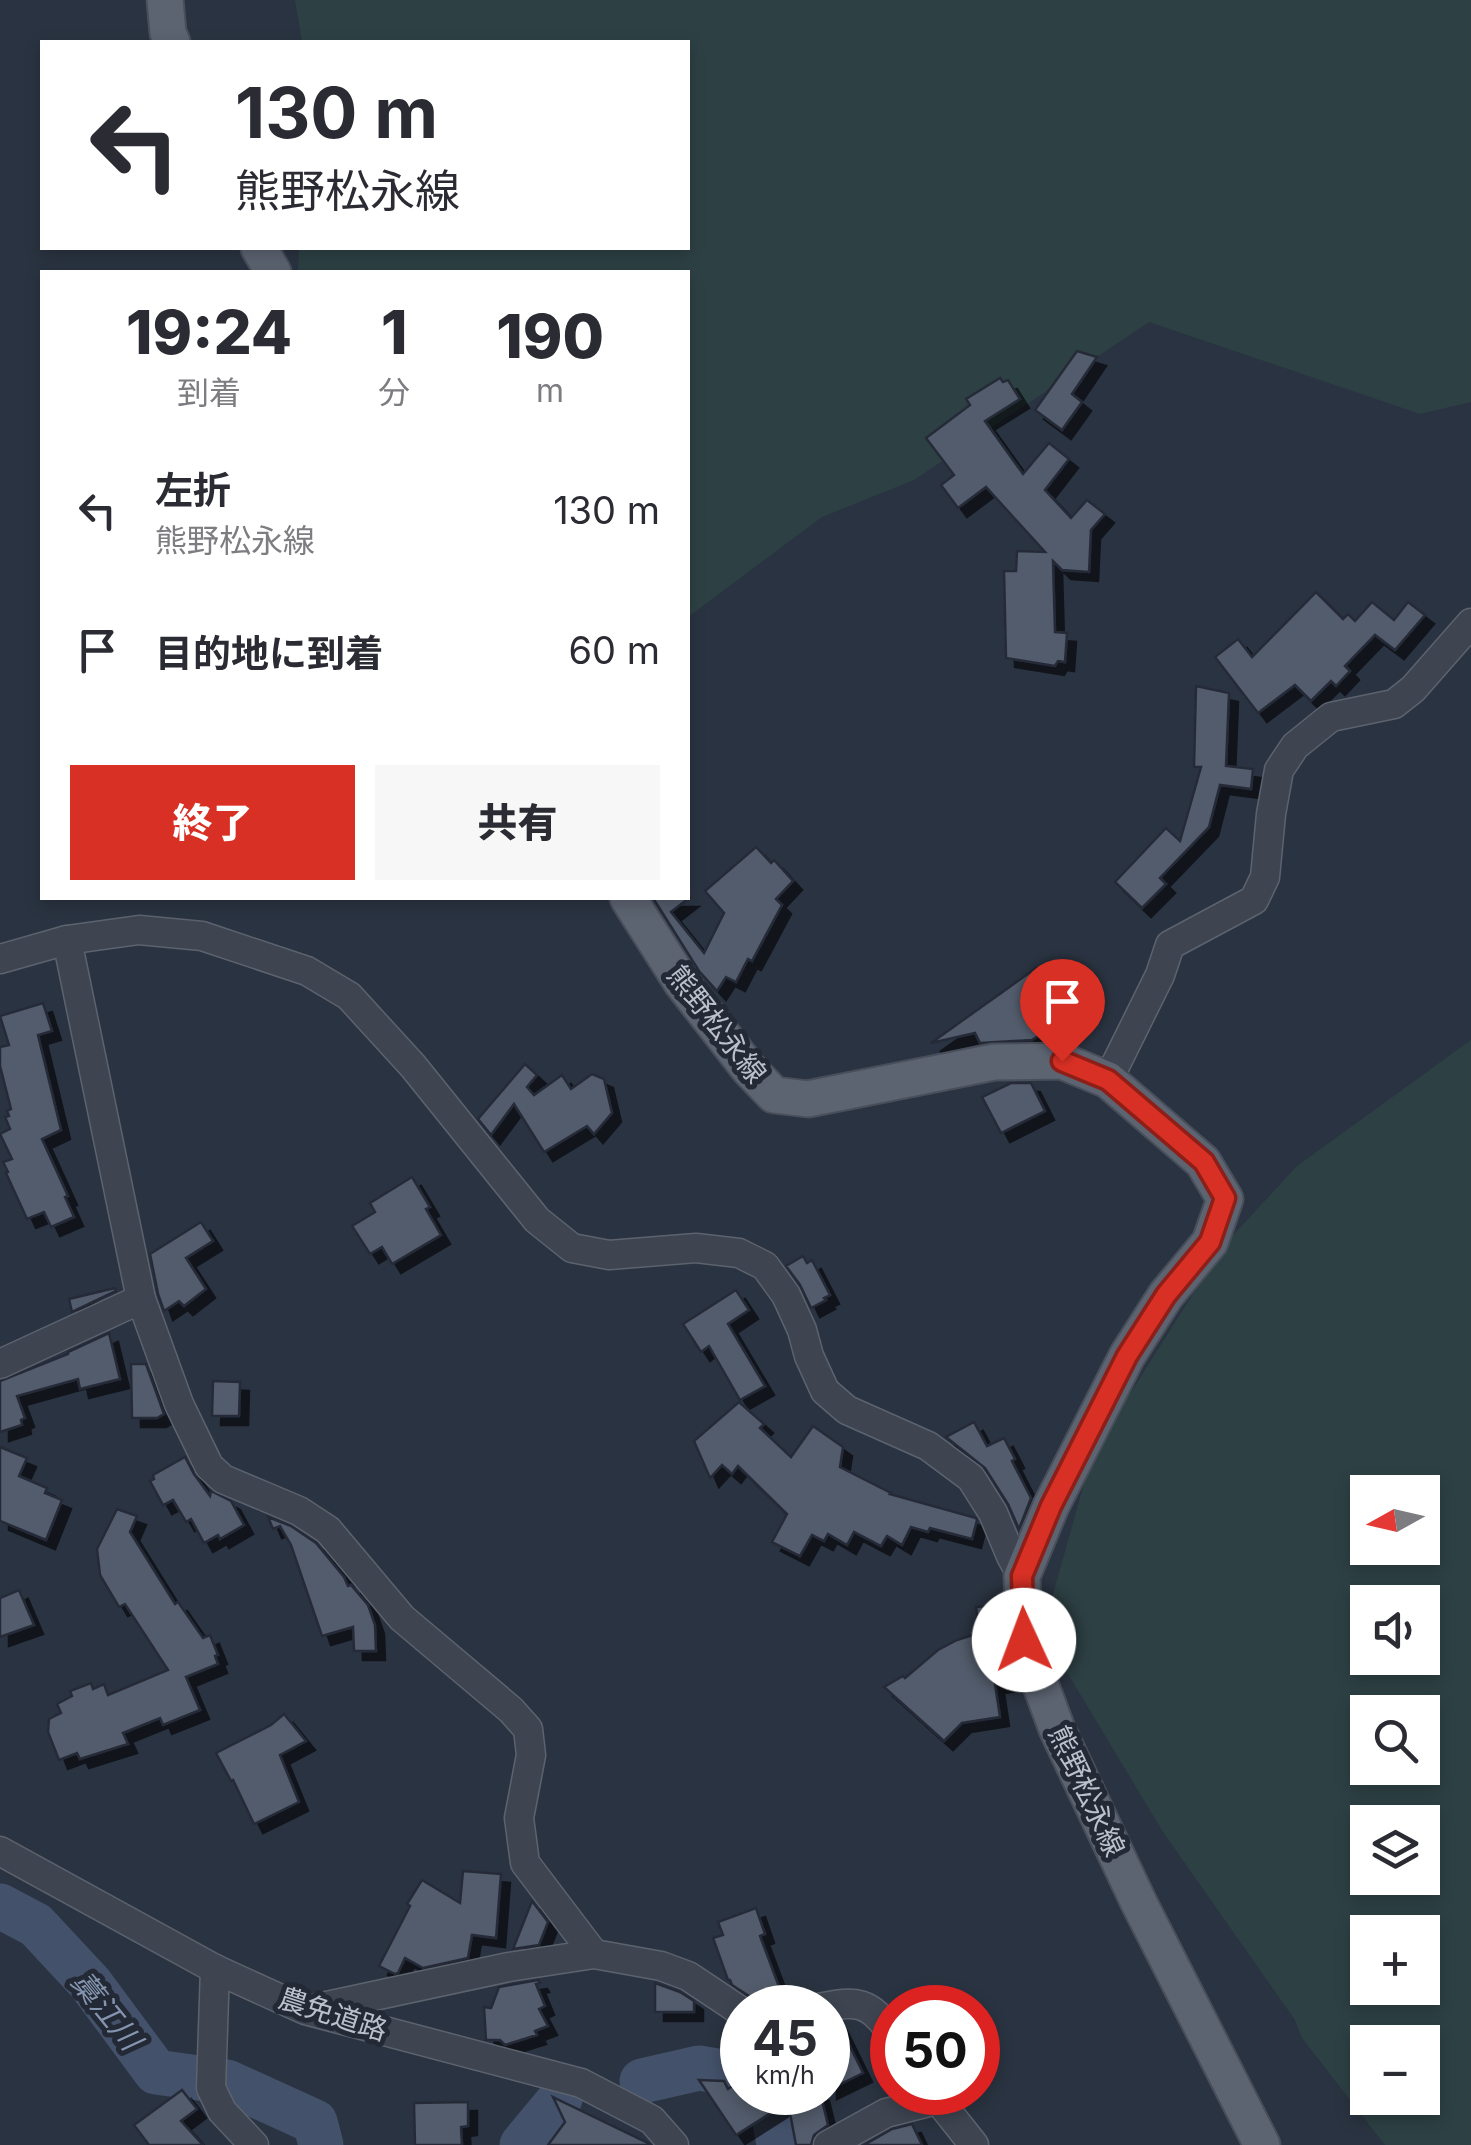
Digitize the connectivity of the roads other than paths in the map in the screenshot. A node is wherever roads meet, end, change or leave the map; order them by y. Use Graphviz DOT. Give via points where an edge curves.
graph roads {
  1 [pos="165,0"];
  2 [pos="171,40"];
  3 [pos="1471,623"];
  4 [pos="629,900"];
  5 [pos="66,940"];
  6 [pos="0,959"];
  7 [pos="1108,1080"];
  8 [pos="141,1300"];
  9 [pos="0,1364"];
  10 [pos="1022,1576"];
  11 [pos="0,1851"];
  12 [pos="594,1954"];
  13 [pos="214,1970"];
  14 [pos="720,1997"];
  15 [pos="305,2010"];
  16 [pos="882,2115"];
  17 [pos="950,2115"];
  18 [pos="254,2145"];
  19 [pos="674,2145"];
  20 [pos="828,2145"];
  21 [pos="974,2145"];
  22 [pos="1262,2145"];
  1 -- 2 [label="main road"];
  3 -- 7 [label="street" via="1394,704 1332,718 1295,746 1279,770 1266,877 1254,900 1170,945"];
  4 -- 7 [label="main road, 熊野松永線" via="682,982 774,1095 808,1099 994,1062 1062,1061"];
  5 -- 6 [label="street"];
  5 -- 8 [label="street"];
  5 -- 10 [label="street" via="139,930 202,936 307,971 348,996 537,1220 572,1248 609,1255 696,1248 739,1253 765,1266 786,1295 826,1392 847,1410 928,1446 971,1478"];
  7 -- 10 [label="main road, 熊野松永線" via="1204,1162 1225,1198 1210,1242 1127,1356"];
  8 -- 9 [label="street"];
  8 -- 12 [label="street" via="209,1466 328,1530 402,1618 528,1729 531,1754 519,1818 525,1863"];
  10 -- 22 [label="main road, 熊野松永線" via="1024,1640 1057,1728"];
  11 -- 13 [label="street, 農免道路"];
  12 -- 14 [label="street" via="661,1966"];
  12 -- 15 [label="street"];
  13 -- 15 [label="street, 農免道路"];
  13 -- 18 [label="street" via="211,2081 222,2111"];
  15 -- 19 [label="street, 農免道路" via="581,2083 652,2120"];
  16 -- 20 [label="street"];
  17 -- 21 [label="street"];
}
